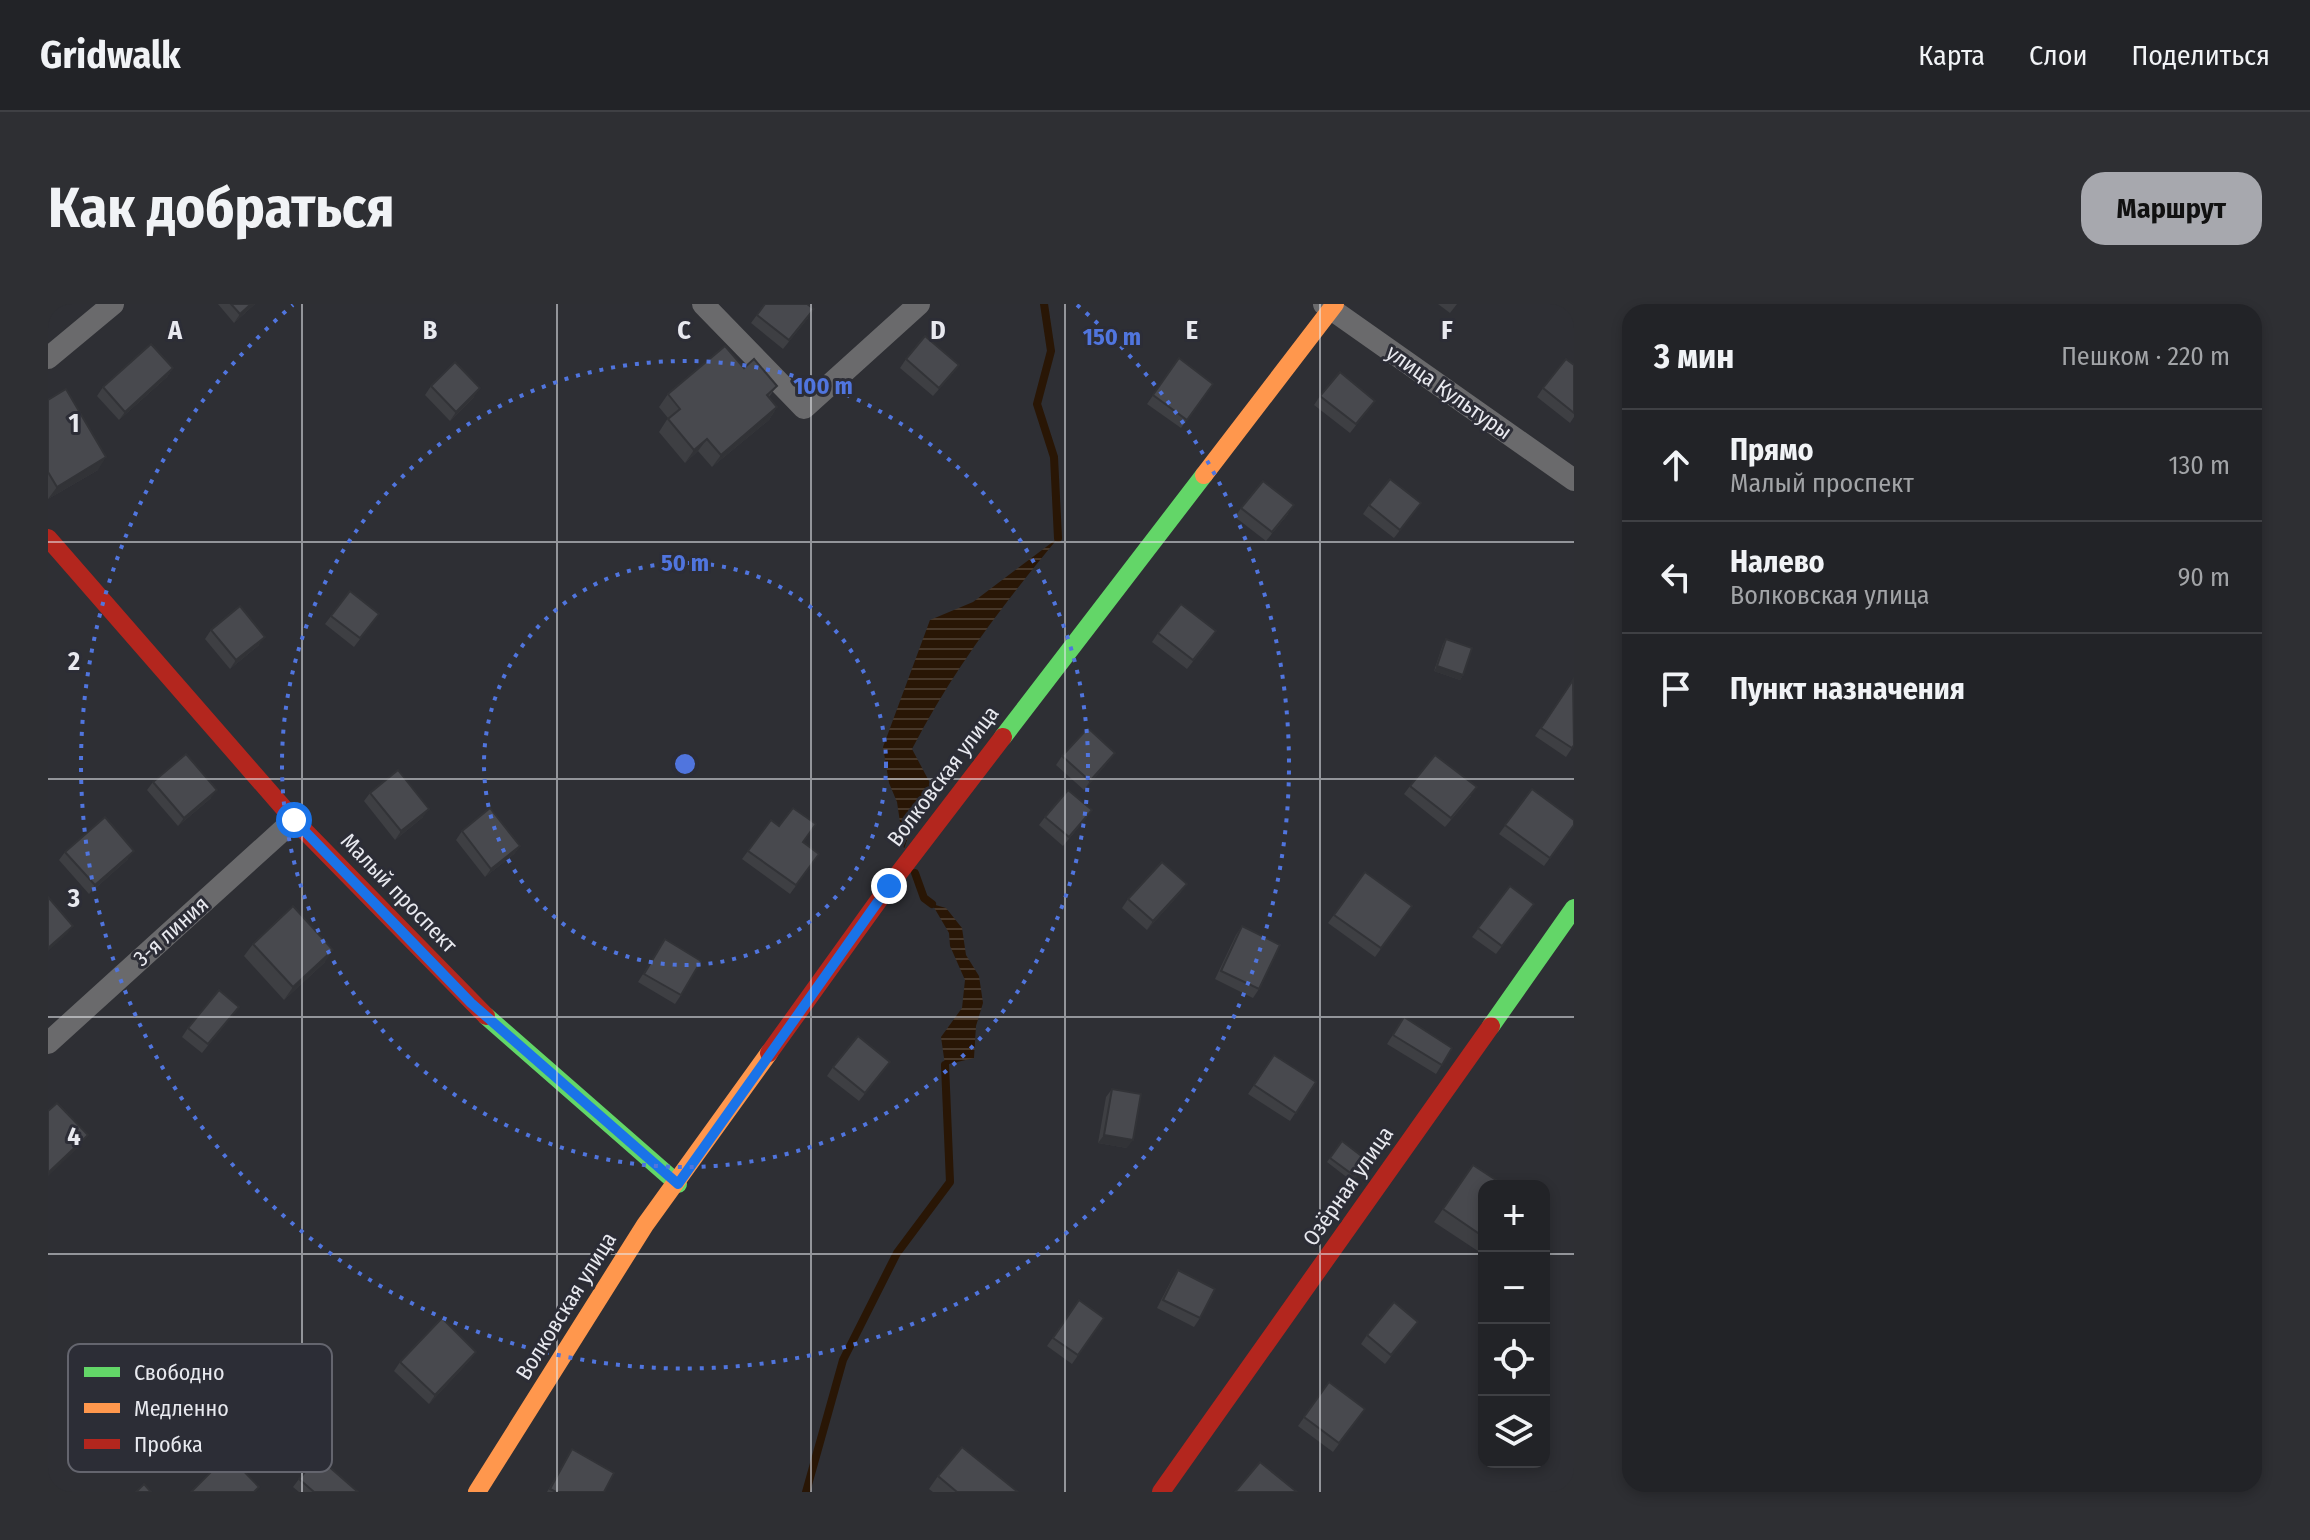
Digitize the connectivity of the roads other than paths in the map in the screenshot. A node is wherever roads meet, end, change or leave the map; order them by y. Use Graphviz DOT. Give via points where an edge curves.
graph roads {
  1 [pos="113,304"];
  2 [pos="703,304"];
  3 [pos="919,304"];
  4 [pos="1330,305"];
  5 [pos="48,358"];
  6 [pos="1574,480"];
  7 [pos="48,538"];
  8 [pos="294,820"];
  9 [pos="1574,908"];
  10 [pos="48,1043"];
  11 [pos="678,1184"];
  12 [pos="477,1492"];
  13 [pos="1161,1492"];
  1 -- 5 [label="street"];
  2 -- 3 [label="street" via="804,408"];
  4 -- 6 [label="street, улица Культуры"];
  4 -- 11 [label="street, Волковская улица" via="889,886"];
  7 -- 8 [label="street, Малый проспект"];
  8 -- 10 [label="street, 3-я линия"];
  8 -- 11 [label="street, Малый проспект" via="471,1003"];
  9 -- 13 [label="street, Озёрная улица"];
  11 -- 12 [label="street, Волковская улица" via="645,1225"];
}
